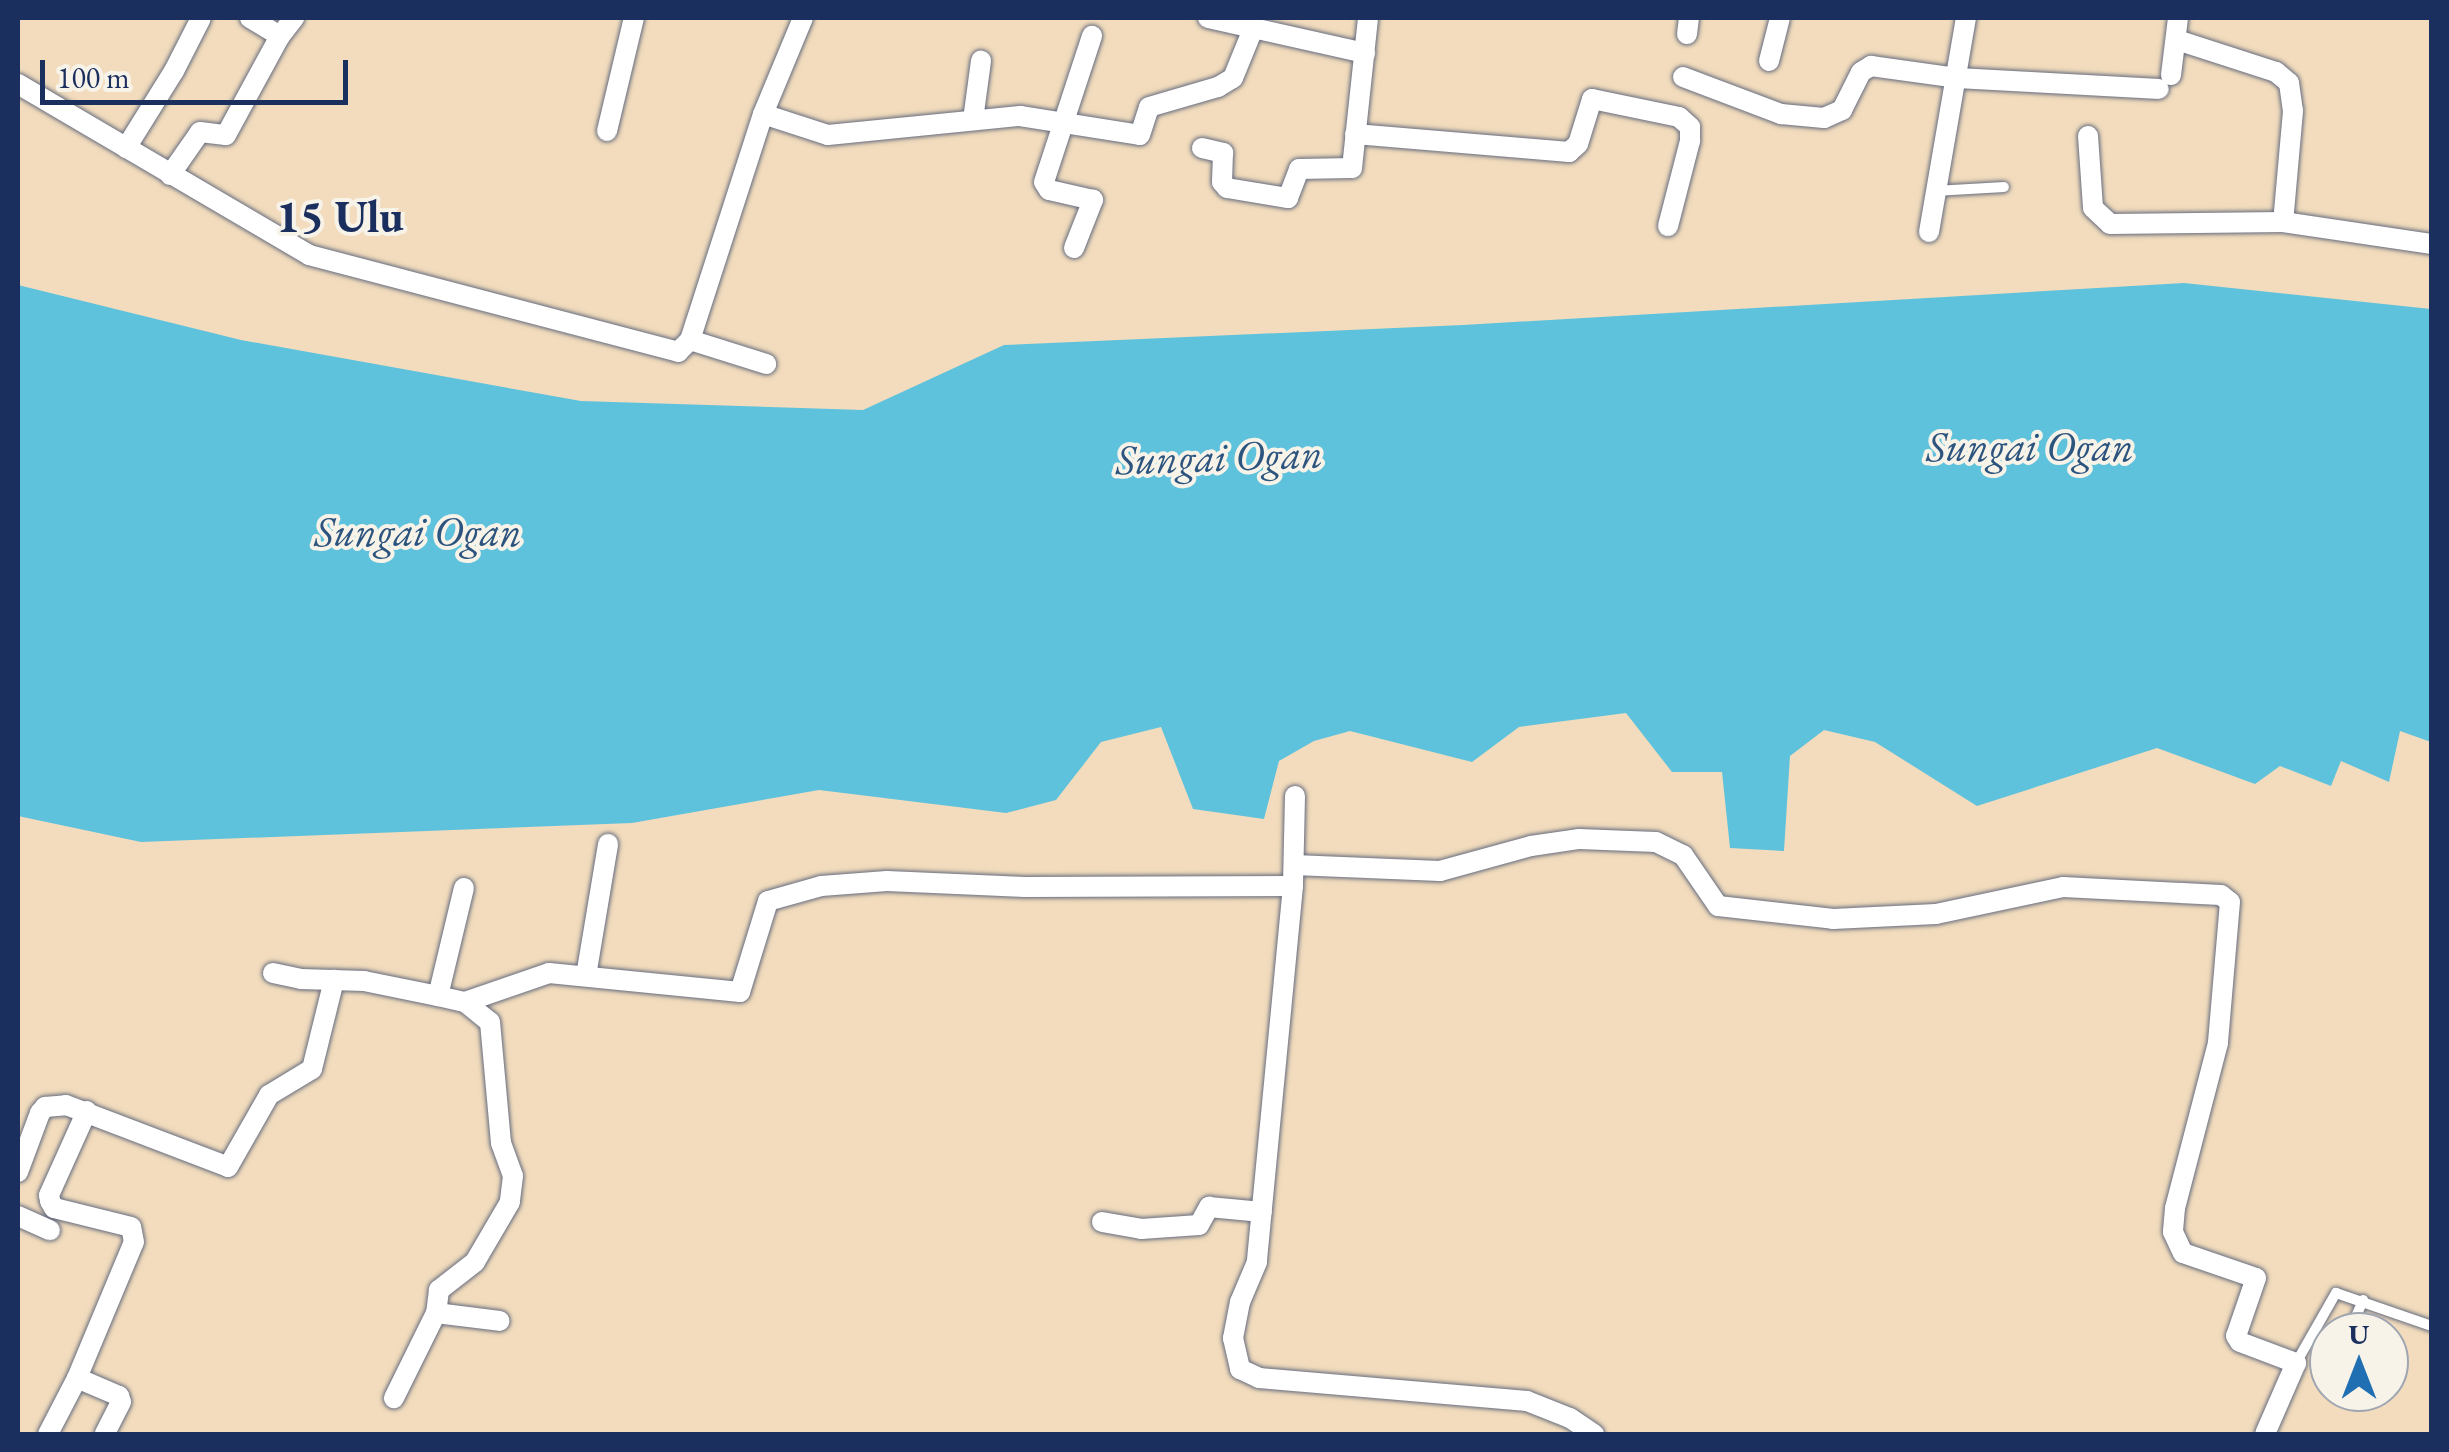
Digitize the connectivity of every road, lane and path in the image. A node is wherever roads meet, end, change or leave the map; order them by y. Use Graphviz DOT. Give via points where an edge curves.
graph roads {
  1 [pos="201,18"];
  2 [pos="250,18"];
  3 [pos="294,18"];
  4 [pos="634,18"];
  5 [pos="803,18"];
  6 [pos="1208,18"];
  7 [pos="1368,18"];
  8 [pos="1780,18"];
  9 [pos="1966,18"];
  10 [pos="2178,18"];
  11 [pos="1252,30"];
  12 [pos="280,36"];
  13 [pos="1092,36"];
  14 [pos="2177,40"];
  15 [pos="1365,53"];
  16 [pos="981,61"];
  17 [pos="1769,61"];
  18 [pos="1683,77"];
  19 [pos="1958,78"];
  20 [pos="18,84"];
  21 [pos="763,114"];
  22 [pos="973,120"];
  23 [pos="1065,120"];
  24 [pos="607,130"];
  25 [pos="1355,134"];
  26 [pos="2088,136"];
  27 [pos="126,148"];
  28 [pos="1202,148"];
  29 [pos="170,175"];
  30 [pos="2004,187"];
  31 [pos="1934,191"];
  32 [pos="2283,222"];
  33 [pos="1668,226"];
  34 [pos="1929,232"];
  35 [pos="2432,244"];
  36 [pos="1074,248"];
  37 [pos="690,340"];
  38 [pos="766,364"];
  39 [pos="1295,796"];
  40 [pos="608,844"];
  41 [pos="1293,875"];
  42 [pos="464,888"];
  43 [pos="272,973"];
  44 [pos="586,976"];
  45 [pos="334,980"];
  46 [pos="438,996"];
  47 [pos="466,1002"];
  48 [pos="87,1110"];
  49 [pos="18,1172"];
  50 [pos="1262,1212"];
  51 [pos="18,1216"];
  52 [pos="1102,1222"];
  53 [pos="50,1230"];
  54 [pos="2363,1300"];
  55 [pos="2358,1312"];
  56 [pos="436,1313"];
  57 [pos="500,1321"];
  58 [pos="2432,1326"];
  59 [pos="2296,1363"];
  60 [pos="78,1378"];
  61 [pos="394,1398"];
  62 [pos="2272,1432"];
  63 [pos="48,1434"];
  64 [pos="104,1434"];
  65 [pos="1594,1434"];
  1 -- 27 [label="street"];
  2 -- 12 [label="street"];
  3 -- 12 [label="street"];
  4 -- 24 [label="street"];
  5 -- 21 [label="street"];
  6 -- 11 [label="street"];
  7 -- 15 [label="street"];
  8 -- 17 [label="street"];
  9 -- 19 [label="street"];
  10 -- 14 [label="street"];
  11 -- 15 [label="street"];
  11 -- 23 [label="street" via="1233,78 1152,106 1140,135"];
  12 -- 29 [label="street" via="226,135 200,132"];
  13 -- 23 [label="street"];
  14 -- 19 [label="street" via="2165,82"];
  14 -- 32 [label="street" via="2276,72 2288,83 2293,110"];
  15 -- 25 [label="street"];
  16 -- 22 [label="street"];
  18 -- 19 [label="street" via="1781,114 1824,118 1842,110 1866,67"];
  19 -- 31 [label="street"];
  20 -- 27 [label="street"];
  21 -- 22 [label="street" via="828,135"];
  21 -- 37 [label="street"];
  22 -- 23 [label="street"];
  23 -- 36 [label="street" via="1044,182 1048,190 1093,200"];
  25 -- 28 [label="street" via="1352,168 1299,169 1288,198 1227,188 1223,153"];
  25 -- 33 [label="street" via="1569,152 1592,100 1679,118 1690,126 1690,141"];
  26 -- 32 [label="street" via="2093,208 2110,224"];
  27 -- 29 [label="street"];
  29 -- 37 [label="street" via="280,240 335,263 672,352"];
  30 -- 31 [label="lane"];
  31 -- 34 [label="street"];
  32 -- 35 [label="street"];
  37 -- 38 [label="street"];
  39 -- 41 [label="street"];
  40 -- 44 [label="street"];
  41 -- 44 [label="street" via="1025,887 888,881 783,893 763,908 740,992"];
  41 -- 50 [label="street"];
  41 -- 59 [label="street" via="1440,871 1579,839 1656,842 1683,854 1728,908 1833,919 1910,918 2063,887 2226,898 2218,1043 2173,1232 2184,1253 2256,1278 2236,1336"];
  42 -- 46 [label="street"];
  43 -- 45 [label="street"];
  44 -- 47 [label="street" via="549,973"];
  45 -- 46 [label="street"];
  45 -- 48 [label="street" via="312,1069 268,1095 228,1167"];
  46 -- 47 [label="street"];
  47 -- 56 [label="street" via="490,1022 501,1143 513,1176 510,1202 474,1262 439,1290"];
  48 -- 49 [label="street" via="45,1107"];
  48 -- 60 [label="street" via="50,1201 54,1208 131,1227 134,1242"];
  50 -- 52 [label="street" via="1209,1207 1199,1225 1141,1229"];
  50 -- 65 [label="street" via="1255,1270 1234,1324 1242,1372 1527,1401"];
  51 -- 53 [label="street"];
  54 -- 55 [label="lane"];
  54 -- 58 [label="lane"];
  54 -- 59 [label="lane" via="2344,1292 2330,1298"];
  56 -- 57 [label="street"];
  56 -- 61 [label="street"];
  59 -- 62 [label="street"];
  60 -- 63 [label="street"];
  60 -- 64 [label="street" via="120,1396"];
}
